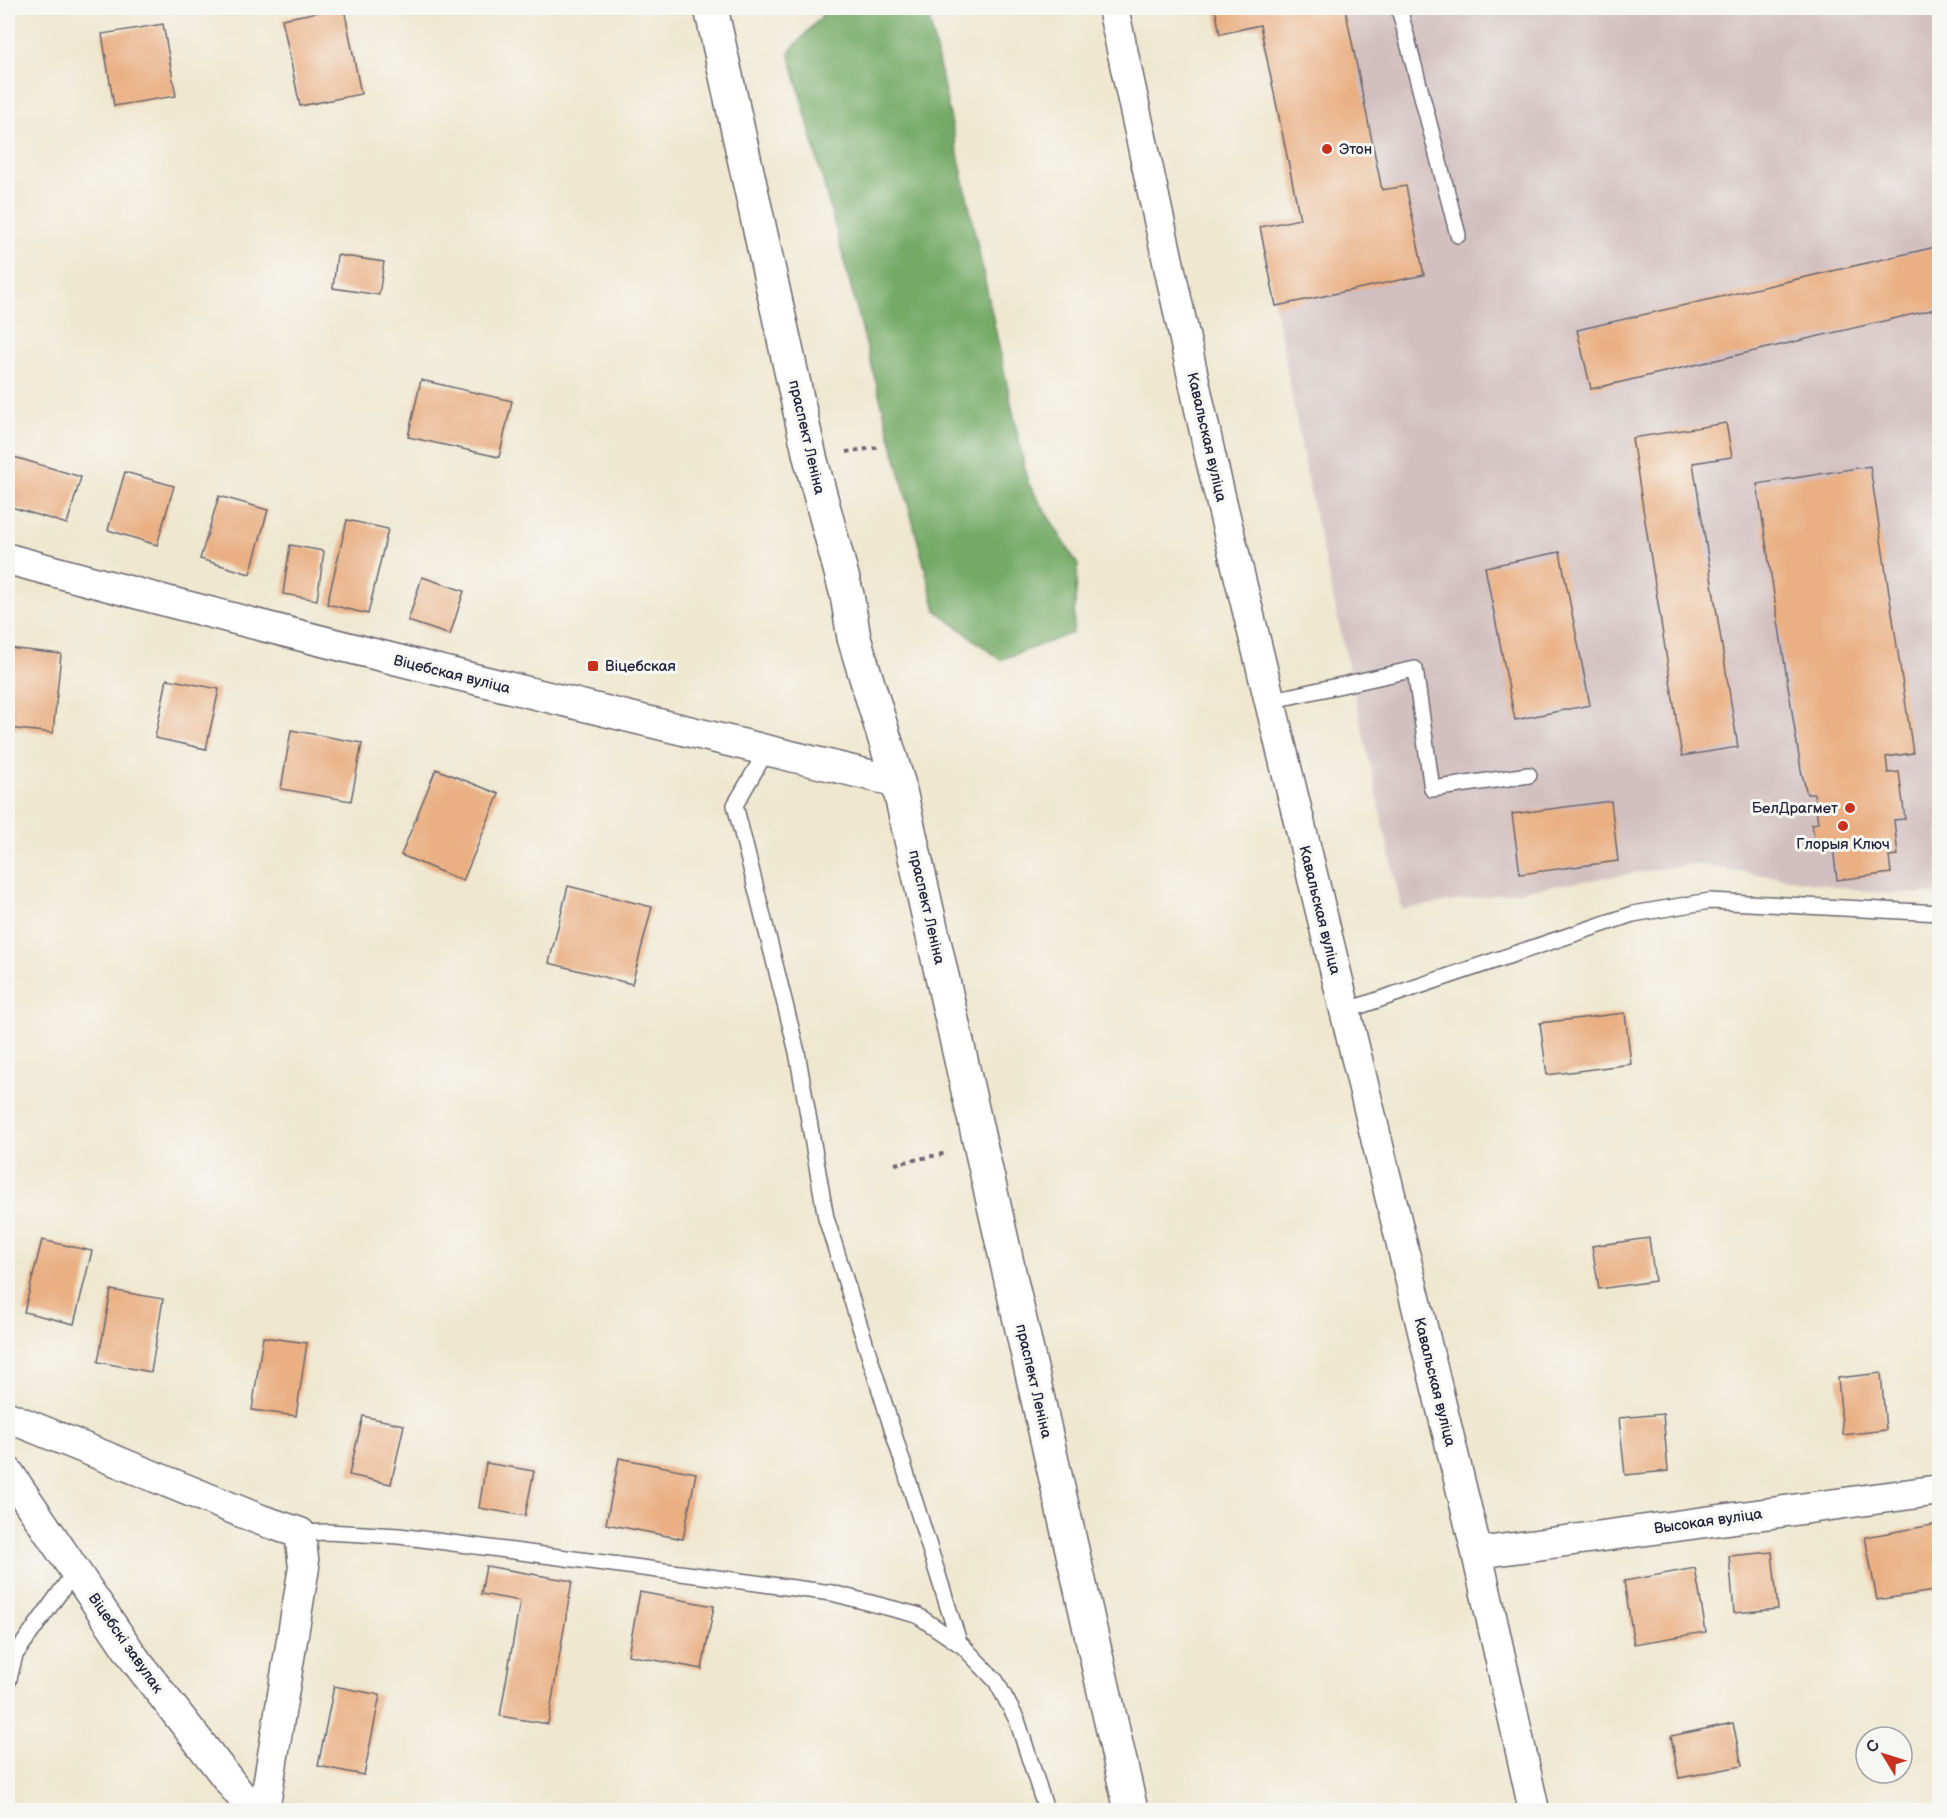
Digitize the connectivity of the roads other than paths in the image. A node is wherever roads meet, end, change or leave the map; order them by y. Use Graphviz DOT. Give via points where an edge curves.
graph roads {
  1 [pos="711,8"];
  2 [pos="1113,8"];
  3 [pos="1399,8"];
  4 [pos="1458,235"];
  5 [pos="8,558"];
  6 [pos="1269,701"];
  7 [pos="767,750"];
  8 [pos="1529,775"];
  9 [pos="898,782"];
  10 [pos="1940,913"];
  11 [pos="1344,1011"];
  12 [pos="8,1417"];
  13 [pos="8,1472"];
  14 [pos="1940,1490"];
  15 [pos="300,1533"];
  16 [pos="1477,1553"];
  17 [pos="76,1570"];
  18 [pos="963,1647"];
  19 [pos="8,1682"];
  20 [pos="252,1810"];
  21 [pos="264,1810"];
  22 [pos="1046,1810"];
  23 [pos="1131,1810"];
  24 [pos="1534,1810"];
  1 -- 9 [label="main road, праспект Леніна" via="810,457 847,595 854,638"];
  2 -- 6 [label="street, Кавальская вуліца" via="1210,455"];
  3 -- 4 [label="lane"];
  5 -- 7 [label="street, Віцебская вуліца" via="138,594"];
  6 -- 8 [label="lane" via="1415,669 1432,789"];
  6 -- 11 [label="street, Кавальская вуліца"];
  7 -- 9 [label="street, Віцебская вуліца"];
  7 -- 18 [label="lane" via="735,806 797,1052 826,1218 958,1642"];
  9 -- 23 [label="main road, праспект Леніна"];
  10 -- 11 [label="lane" via="1710,901 1633,914"];
  11 -- 16 [label="street, Кавальская вуліца"];
  12 -- 15 [label="street"];
  13 -- 17 [label="street, Віцебскі завулак"];
  14 -- 16 [label="street, Высокая вуліца"];
  15 -- 18 [label="lane" via="399,1536 832,1593 917,1615"];
  15 -- 21 [label="street" via="304,1567"];
  16 -- 24 [label="street, Кавальская вуліца"];
  17 -- 19 [label="lane" via="15,1655"];
  17 -- 20 [label="street, Віцебскі завулак" via="136,1661"];
  18 -- 22 [label="lane" via="996,1680 1017,1720"];
}
